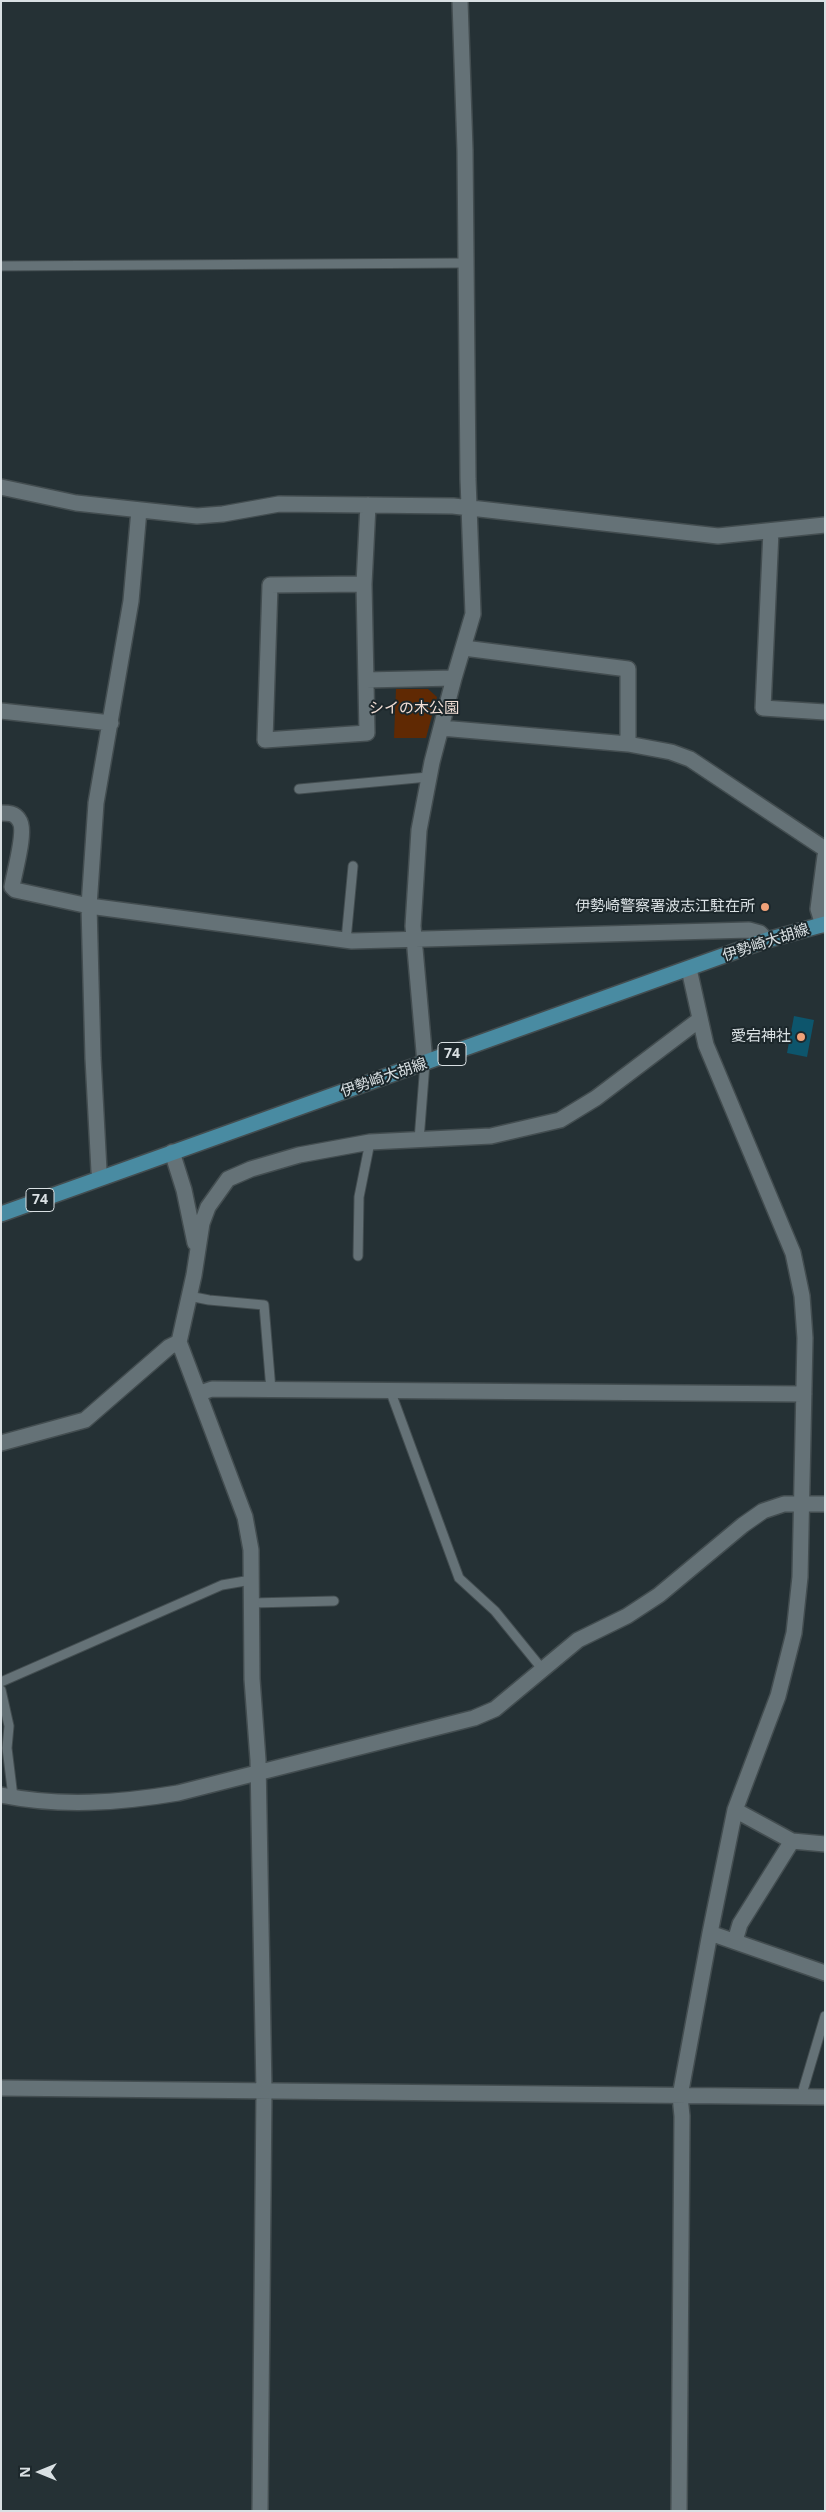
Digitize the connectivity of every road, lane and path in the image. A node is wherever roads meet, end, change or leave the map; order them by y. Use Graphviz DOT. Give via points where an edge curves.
graph roads {
  1 [pos="460,1"];
  2 [pos="465,263"];
  3 [pos="1,266"];
  4 [pos="1,487"];
  5 [pos="368,505"];
  6 [pos="470,509"];
  7 [pos="139,510"];
  8 [pos="825,525"];
  9 [pos="771,531"];
  10 [pos="364,584"];
  11 [pos="464,648"];
  12 [pos="454,678"];
  13 [pos="366,680"];
  14 [pos="1,711"];
  15 [pos="825,712"];
  16 [pos="111,723"];
  17 [pos="441,728"];
  18 [pos="628,744"];
  19 [pos="428,776"];
  20 [pos="299,789"];
  21 [pos="1,813"];
  22 [pos="825,849"];
  23 [pos="825,856"];
  24 [pos="353,866"];
  25 [pos="89,906"];
  26 [pos="824,925"];
  27 [pos="346,940"];
  28 [pos="414,940"];
  29 [pos="767,940"];
  30 [pos="689,969"];
  31 [pos="699,1020"];
  32 [pos="425,1063"];
  33 [pos="419,1140"];
  34 [pos="370,1142"];
  35 [pos="172,1152"];
  36 [pos="101,1177"];
  37 [pos="1,1214"];
  38 [pos="197,1249"];
  39 [pos="358,1256"];
  40 [pos="189,1296"];
  41 [pos="179,1342"];
  42 [pos="271,1390"];
  43 [pos="390,1390"];
  44 [pos="200,1393"];
  45 [pos="804,1394"];
  46 [pos="1,1443"];
  47 [pos="802,1504"];
  48 [pos="825,1504"];
  49 [pos="251,1580"];
  50 [pos="334,1601"];
  51 [pos="252,1603"];
  52 [pos="543,1670"];
  53 [pos="1,1682"];
  54 [pos="1,1690"];
  55 [pos="258,1772"];
  56 [pos="7,1796"];
  57 [pos="735,1810"];
  58 [pos="792,1841"];
  59 [pos="825,1844"];
  60 [pos="710,1933"];
  61 [pos="735,1941"];
  62 [pos="825,1973"];
  63 [pos="825,2016"];
  64 [pos="1,2088"];
  65 [pos="264,2091"];
  66 [pos="680,2096"];
  67 [pos="801,2097"];
  68 [pos="825,2097"];
  69 [pos="260,2511"];
  70 [pos="680,2511"];
  1 -- 2 [label="street"];
  2 -- 3 [label="lane"];
  2 -- 6 [label="street"];
  4 -- 7 [label="street" via="76,503"];
  5 -- 6 [label="street"];
  5 -- 7 [label="street" via="279,504 208,516"];
  5 -- 10 [label="street"];
  6 -- 9 [label="street" via="718,536"];
  6 -- 11 [label="street" via="473,614"];
  7 -- 16 [label="street" via="130,601"];
  8 -- 9 [label="street"];
  9 -- 15 [label="street" via="763,708"];
  10 -- 13 [label="street"];
  10 -- 13 [label="street" via="270,585 265,740 367,733"];
  11 -- 12 [label="street"];
  11 -- 18 [label="street" via="628,668"];
  12 -- 13 [label="street"];
  12 -- 17 [label="street"];
  14 -- 16 [label="street"];
  16 -- 25 [label="street" via="96,803"];
  17 -- 18 [label="street"];
  17 -- 19 [label="street"];
  18 -- 22 [label="street" via="690,759"];
  19 -- 20 [label="lane"];
  19 -- 28 [label="street" via="419,830"];
  21 -- 25 [label="street" via="14,814 21,824 12,887"];
  23 -- 26 [label="street" via="818,909"];
  24 -- 27 [label="lane"];
  25 -- 27 [label="street"];
  25 -- 36 [label="street" via="93,1058"];
  26 -- 29 [label="main road, 伊勢崎大胡線 / 74"];
  27 -- 28 [label="street"];
  28 -- 29 [label="street" via="750,930"];
  28 -- 32 [label="street"];
  29 -- 30 [label="main road, 伊勢崎大胡線 / 74"];
  30 -- 31 [label="street"];
  30 -- 32 [label="main road, 伊勢崎大胡線 / 74"];
  31 -- 33 [label="street" via="596,1098 560,1120 491,1136"];
  31 -- 45 [label="street" via="715,1069 793,1253 802,1296"];
  32 -- 33 [label="lane"];
  32 -- 35 [label="main road, 伊勢崎大胡線 / 74"];
  33 -- 34 [label="street"];
  34 -- 38 [label="street" via="308,1153 228,1179 208,1207"];
  34 -- 39 [label="lane" via="359,1198"];
  35 -- 36 [label="main road, 伊勢崎大胡線 / 74"];
  35 -- 38 [label="street"];
  36 -- 37 [label="main road, 伊勢崎大胡線 / 74"];
  38 -- 40 [label="street"];
  40 -- 41 [label="street"];
  40 -- 42 [label="lane" via="264,1305"];
  41 -- 44 [label="street" via="186,1366"];
  41 -- 46 [label="street" via="85,1420"];
  42 -- 43 [label="street"];
  42 -- 44 [label="street" via="212,1389"];
  43 -- 45 [label="street"];
  43 -- 52 [label="lane" via="459,1578 495,1611"];
  44 -- 49 [label="street" via="245,1517 251,1550"];
  45 -- 47 [label="street"];
  47 -- 48 [label="street"];
  47 -- 52 [label="street" via="784,1504 763,1511 659,1595 627,1616 578,1640"];
  47 -- 57 [label="street" via="799,1602 788,1667"];
  49 -- 51 [label="street"];
  49 -- 53 [label="lane" via="222,1585"];
  50 -- 51 [label="lane"];
  51 -- 55 [label="street" via="252,1679"];
  52 -- 55 [label="street" via="495,1708 474,1718"];
  54 -- 56 [label="lane" via="9,1726"];
  55 -- 56 [label="street" via="178,1793 128,1800 64,1802"];
  55 -- 65 [label="street"];
  57 -- 58 [label="street"];
  57 -- 60 [label="street"];
  58 -- 59 [label="street"];
  58 -- 61 [label="street" via="740,1924"];
  60 -- 61 [label="street"];
  60 -- 66 [label="street"];
  61 -- 62 [label="street"];
  63 -- 67 [label="lane"];
  64 -- 65 [label="street"];
  65 -- 66 [label="street"];
  65 -- 69 [label="street"];
  66 -- 67 [label="street"];
  66 -- 70 [label="street"];
  67 -- 68 [label="street"];
}
